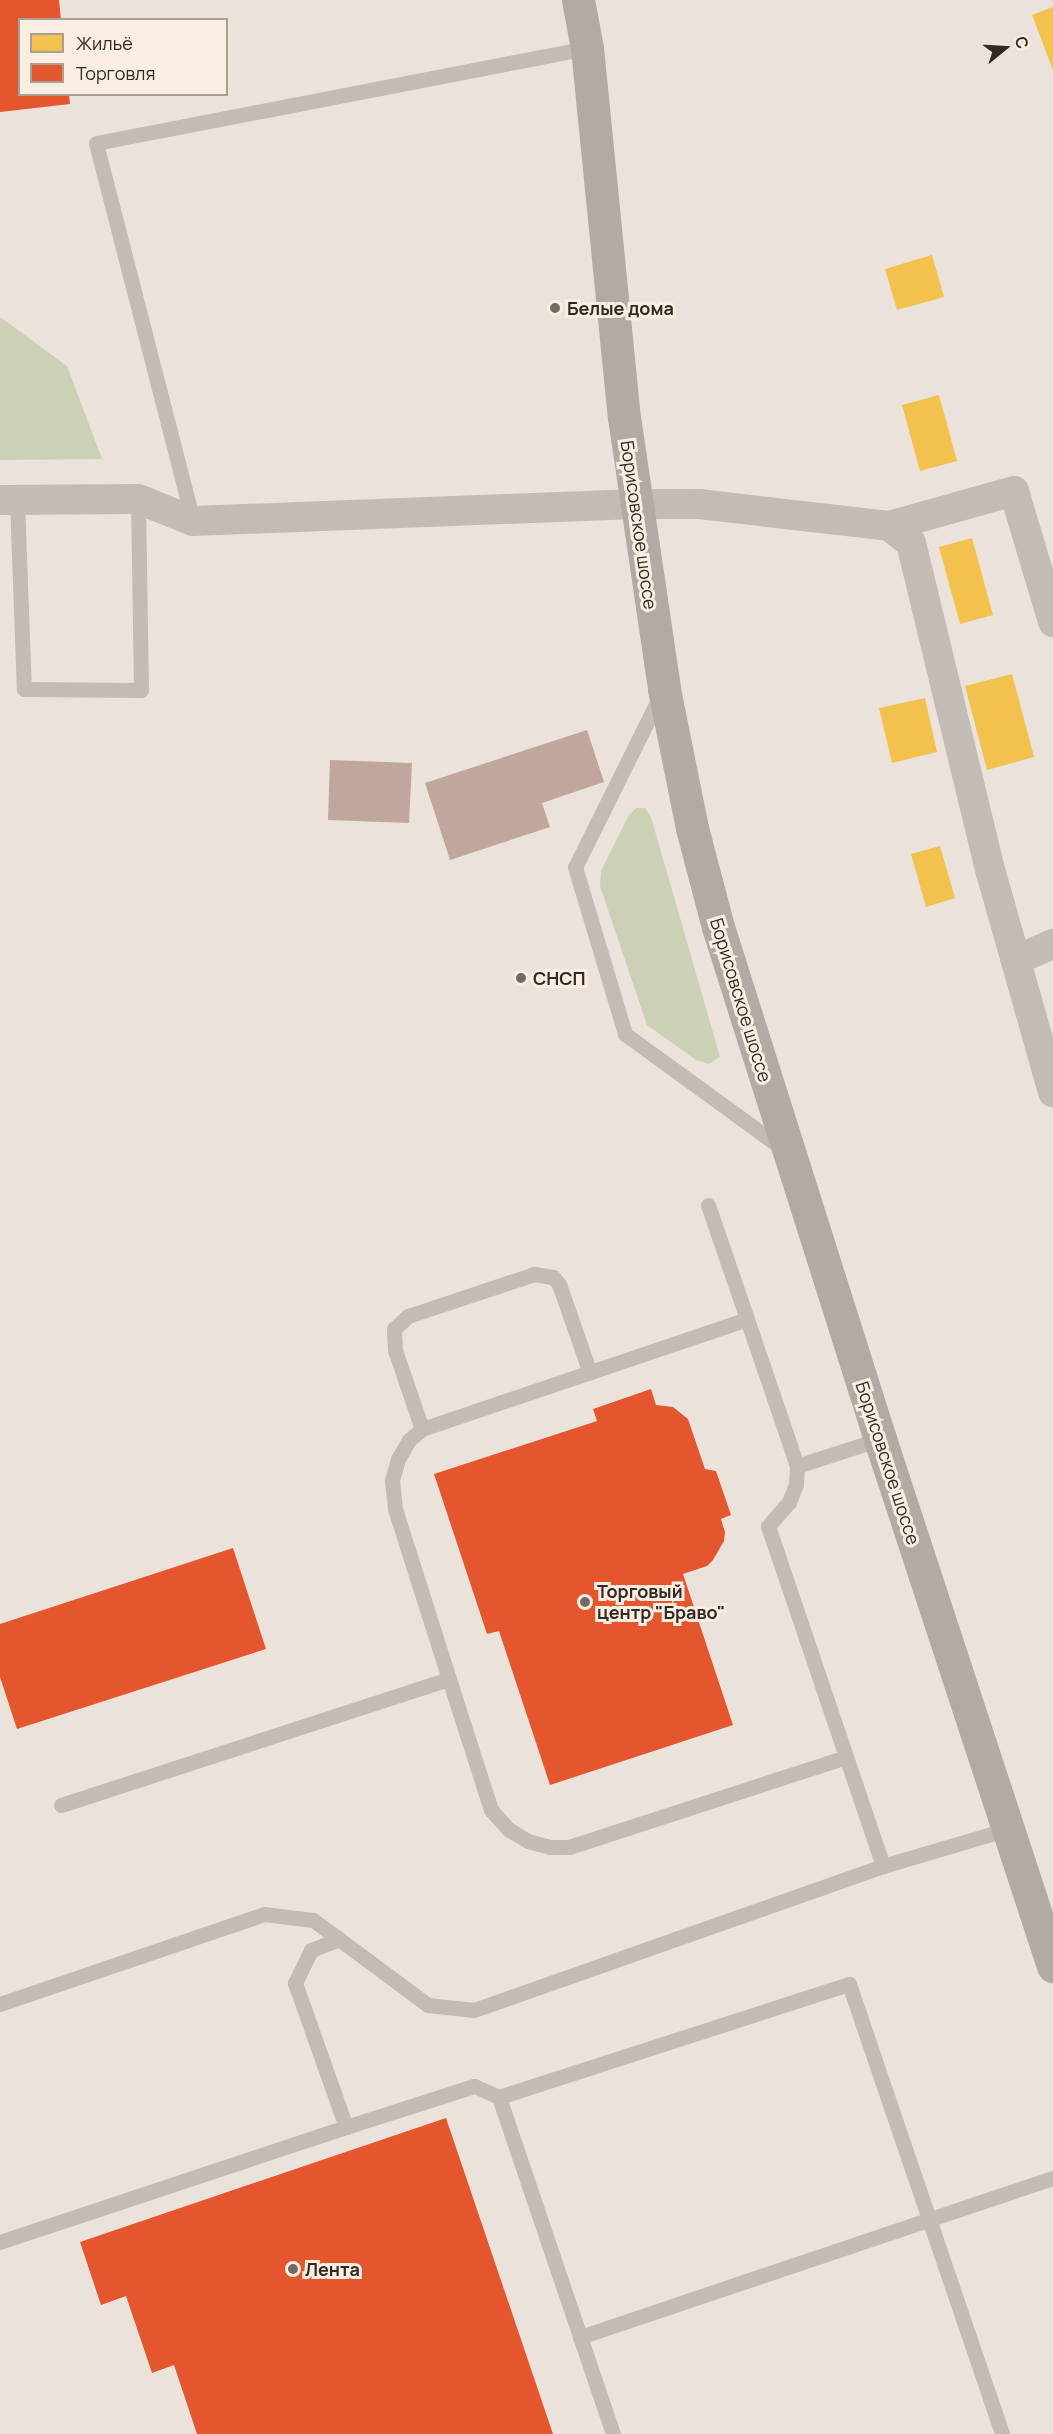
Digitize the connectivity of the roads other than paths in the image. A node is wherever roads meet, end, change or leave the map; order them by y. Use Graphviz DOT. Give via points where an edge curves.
graph roads {
  1 [pos="578,0"];
  2 [pos="587,48"];
  3 [pos="138,499"];
  4 [pos="8,501"];
  5 [pos="636,504"];
  6 [pos="193,521"];
  7 [pos="889,526"];
  8 [pos="1053,622"];
  9 [pos="664,689"];
  10 [pos="1053,944"];
  11 [pos="1016,960"];
  12 [pos="1053,1092"];
  13 [pos="790,1154"];
  14 [pos="708,1205"];
  15 [pos="747,1319"];
  16 [pos="590,1373"];
  17 [pos="422,1429"];
  18 [pos="880,1439"];
  19 [pos="797,1466"];
  20 [pos="449,1679"];
  21 [pos="846,1757"];
  22 [pos="61,1805"];
  23 [pos="1008,1829"];
  24 [pos="883,1866"];
  25 [pos="339,1939"];
  26 [pos="1053,1966"];
  27 [pos="0,2004"];
  28 [pos="499,2097"];
  29 [pos="346,2127"];
  30 [pos="1053,2178"];
  31 [pos="929,2220"];
  32 [pos="0,2242"];
  33 [pos="580,2337"];
  34 [pos="613,2434"];
  35 [pos="1002,2434"];
  1 -- 2 [label="main road, Борисовское шоссе"];
  2 -- 5 [label="main road, Борисовское шоссе"];
  2 -- 6 [label="lane" via="96,143"];
  3 -- 4 [label="street"];
  3 -- 4 [label="lane" via="141,690 24,689"];
  3 -- 6 [label="street"];
  5 -- 6 [label="street"];
  5 -- 7 [label="street" via="699,504"];
  5 -- 9 [label="main road, Борисовское шоссе"];
  7 -- 8 [label="street" via="1014,491"];
  7 -- 11 [label="street" via="911,543"];
  9 -- 13 [label="main road, Борисовское шоссе" via="718,927"];
  9 -- 13 [label="lane" via="574,867 625,1034"];
  10 -- 11 [label="street"];
  11 -- 12 [label="street"];
  13 -- 18 [label="main road, Борисовское шоссе"];
  14 -- 15 [label="lane"];
  15 -- 16 [label="lane"];
  15 -- 19 [label="lane"];
  16 -- 17 [label="lane"];
  16 -- 17 [label="lane" via="559,1284 553,1277 534,1274 408,1316 394,1329 395,1350"];
  17 -- 20 [label="lane" via="409,1440 398,1458 392,1480 395,1509"];
  18 -- 19 [label="lane"];
  18 -- 23 [label="main road, Борисовское шоссе"];
  19 -- 21 [label="lane" via="789,1502 768,1526"];
  20 -- 21 [label="lane" via="491,1810 508,1829 528,1841 550,1847 570,1847"];
  20 -- 22 [label="lane"];
  21 -- 24 [label="lane"];
  23 -- 24 [label="lane"];
  23 -- 26 [label="main road, Борисовское шоссе"];
  24 -- 25 [label="lane" via="474,2010 428,2005"];
  25 -- 27 [label="lane" via="313,1920 264,1914"];
  25 -- 29 [label="lane" via="311,1950 295,1983"];
  28 -- 29 [label="lane" via="474,2086"];
  28 -- 31 [label="lane" via="849,1984"];
  28 -- 33 [label="lane"];
  29 -- 32 [label="lane"];
  30 -- 31 [label="lane"];
  31 -- 33 [label="lane"];
  31 -- 35 [label="lane"];
  33 -- 34 [label="lane"];
}
